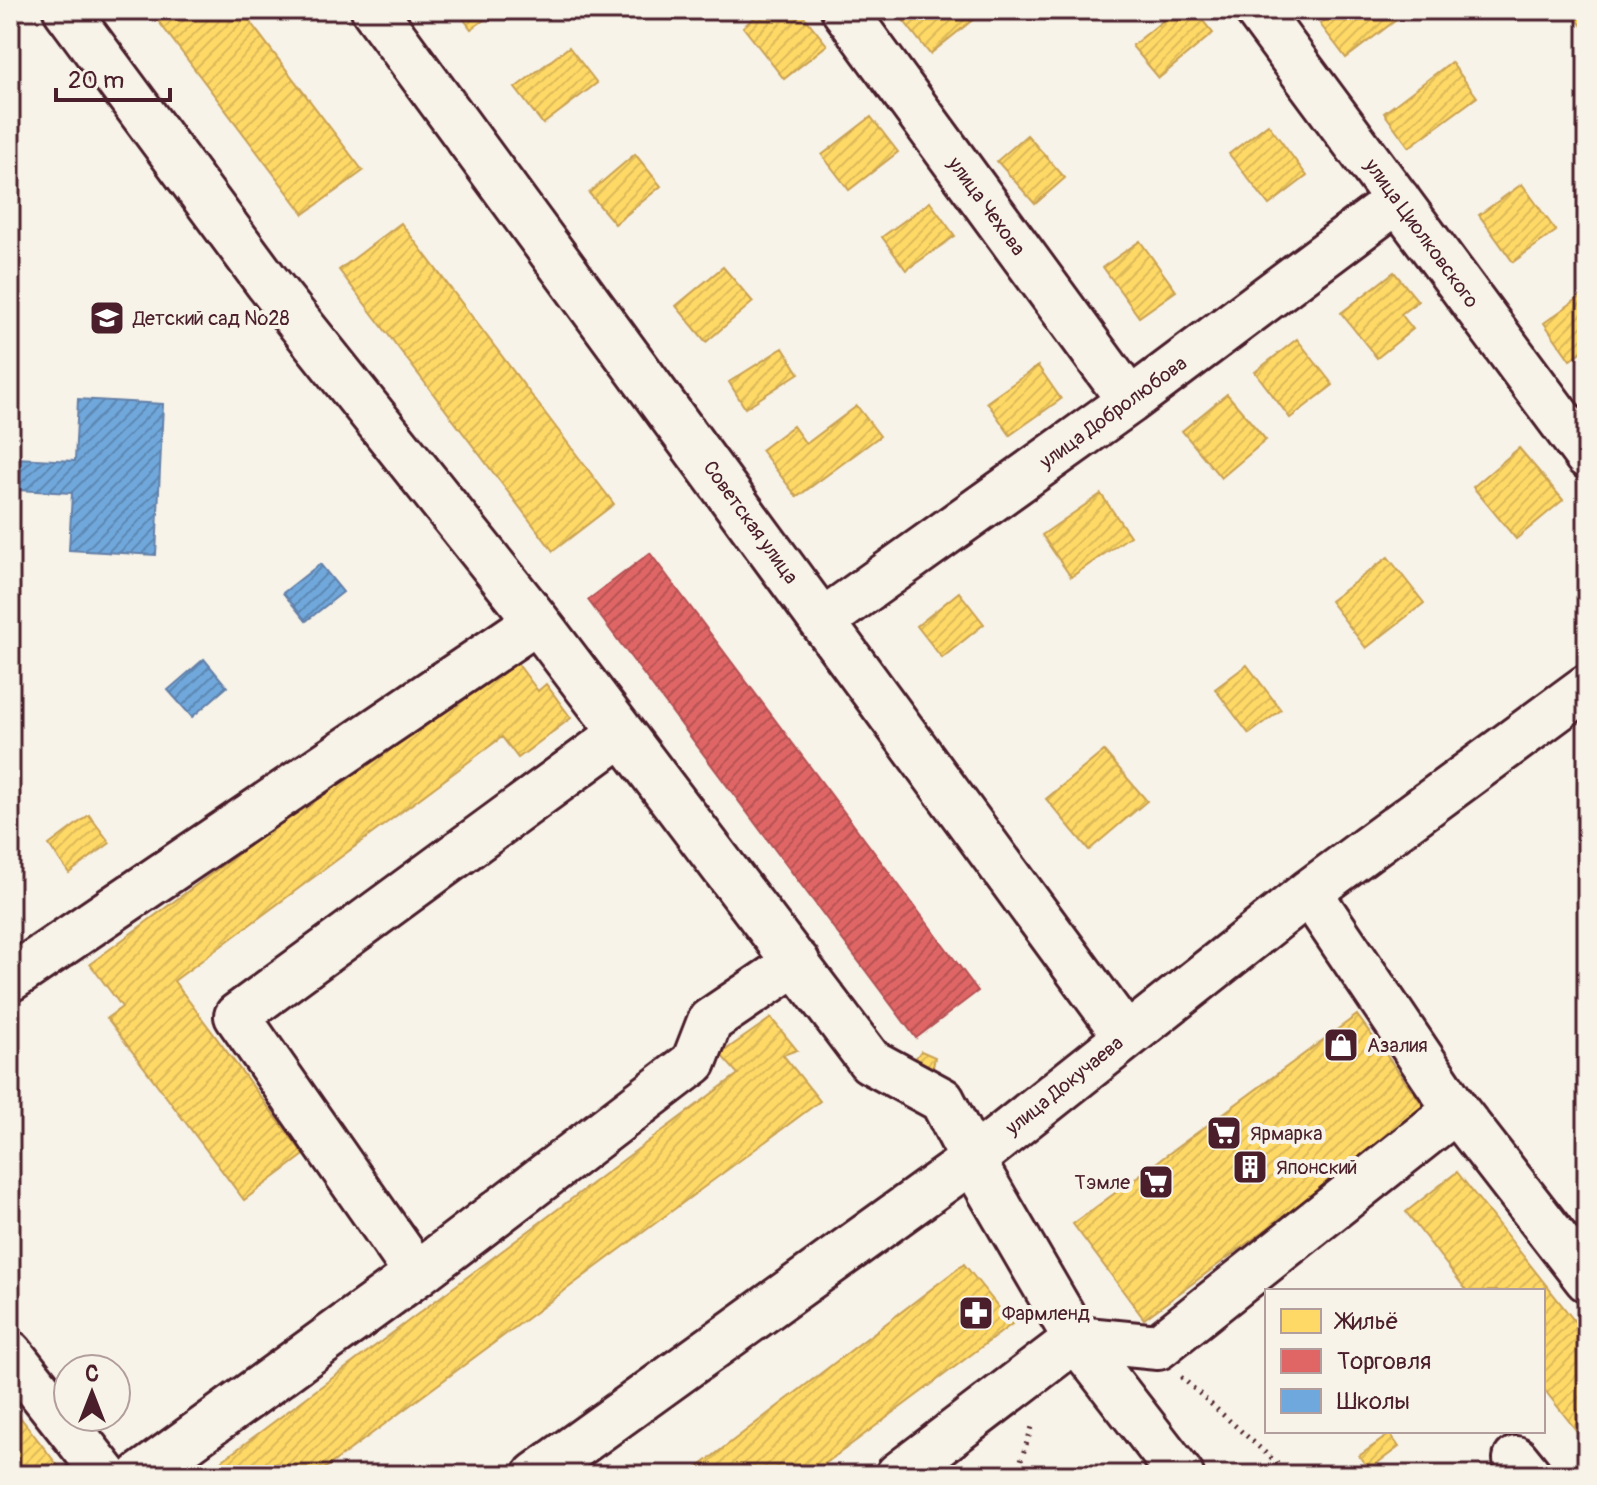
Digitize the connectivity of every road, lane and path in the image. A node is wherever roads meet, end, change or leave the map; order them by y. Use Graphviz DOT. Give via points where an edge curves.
graph roads {
  1 [pos="66,10"];
  2 [pos="374,10"];
  3 [pos="844,10"];
  4 [pos="1257,10"];
  5 [pos="1398,200"];
  6 [pos="1130,401"];
  7 [pos="1587,456"];
  8 [pos="824,620"];
  9 [pos="537,621"];
  10 [pos="1587,687"];
  11 [pos="621,734"];
  12 [pos="1309,892"];
  13 [pos="797,962"];
  14 [pos="10,979"];
  15 [pos="1126,1036"];
  16 [pos="1456,1110"];
  17 [pos="972,1159"];
  18 [pos="417,1274"];
  19 [pos="1587,1279"];
  20 [pos="1076,1339"];
  21 [pos="1158,1347"];
  22 [pos="10,1353"];
  23 [pos="106,1475"];
  24 [pos="141,1475"];
  25 [pos="536,1475"];
  26 [pos="898,1475"];
  27 [pos="1181,1475"];
  28 [pos="1290,1475"];
  1 -- 9 [label="street" via="267,282"];
  2 -- 8 [label="street, Советская улица"];
  3 -- 6 [label="street, улица Чехова"];
  4 -- 5 [label="street, улица Циолковского"];
  5 -- 6 [label="street, улица Добролюбова"];
  5 -- 7 [label="street, улица Циолковского"];
  6 -- 8 [label="street, улица Добролюбова"];
  8 -- 15 [label="street, Советская улица"];
  9 -- 11 [label="street"];
  9 -- 14 [label="street"];
  10 -- 12 [label="street, улица Докучаева"];
  11 -- 13 [label="street"];
  11 -- 18 [label="street" via="237,1016"];
  12 -- 15 [label="street, улица Докучаева"];
  12 -- 16 [label="street"];
  13 -- 17 [label="street" via="870,1061 942,1100"];
  13 -- 18 [label="street" via="710,1021 694,1062"];
  15 -- 17 [label="street, улица Докучаева"];
  16 -- 19 [label="street"];
  16 -- 21 [label="street"];
  17 -- 20 [label="street"];
  17 -- 25 [label="street, улица Докучаева"];
  18 -- 24 [label="street"];
  20 -- 21 [label="street"];
  20 -- 26 [label="street"];
  20 -- 27 [label="street"];
  21 -- 28 [label="path" via="1188,1386"];
  22 -- 23 [label="street"];
}
